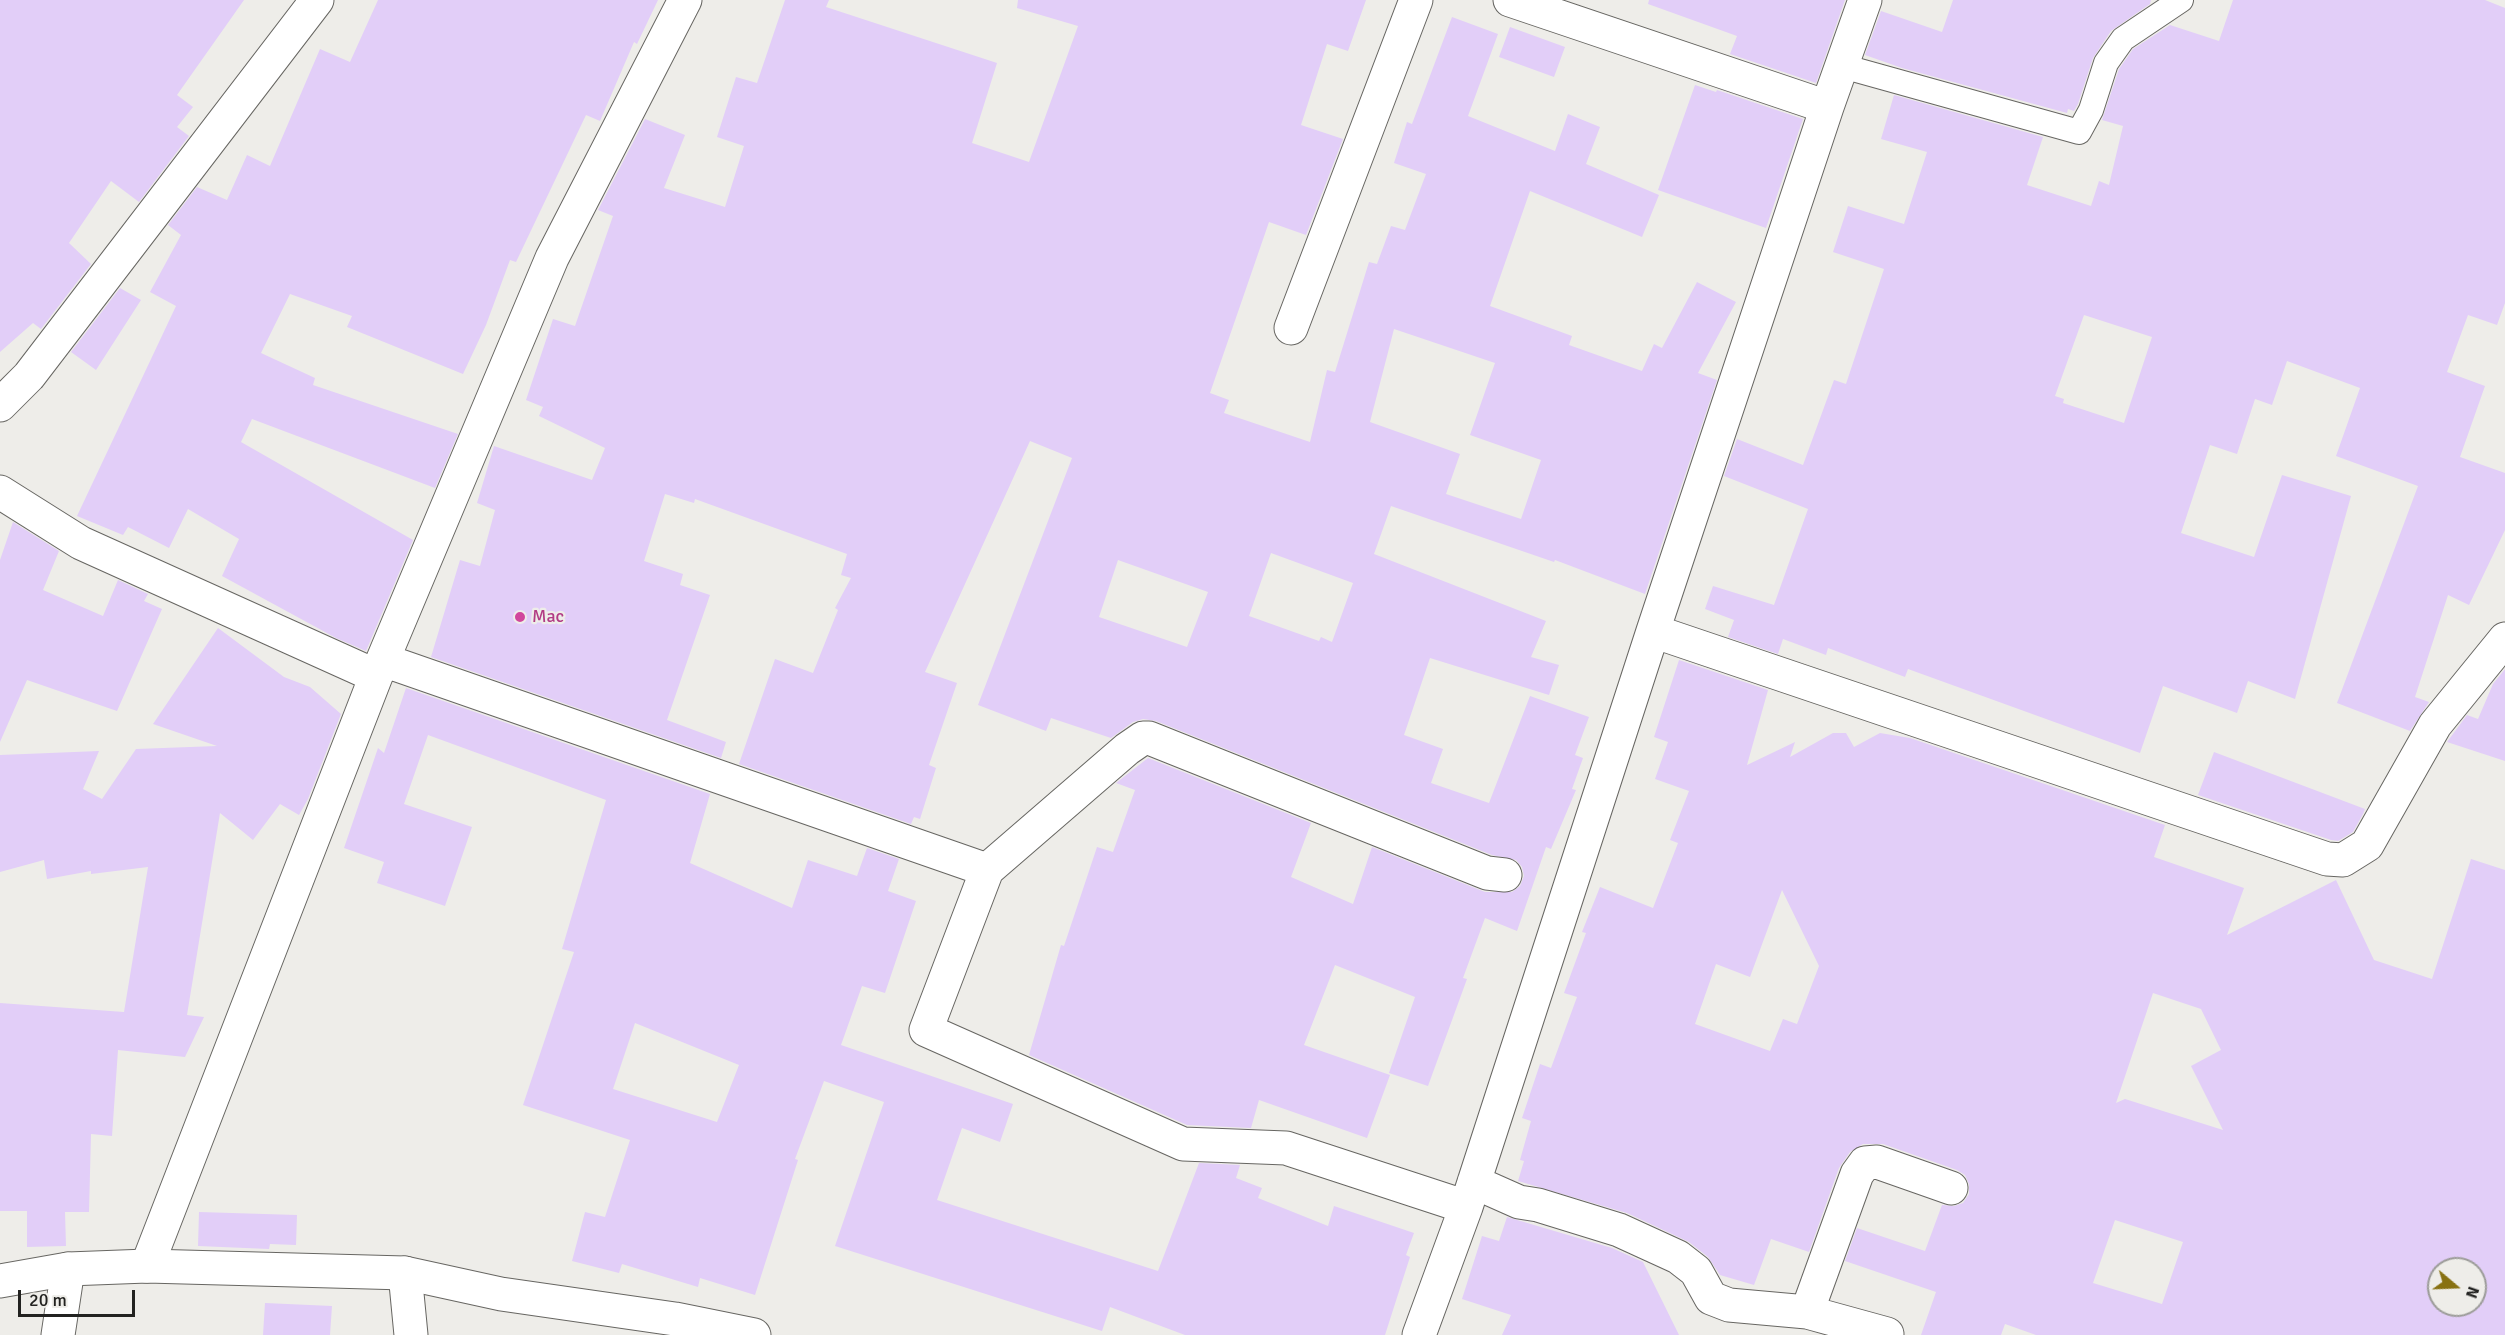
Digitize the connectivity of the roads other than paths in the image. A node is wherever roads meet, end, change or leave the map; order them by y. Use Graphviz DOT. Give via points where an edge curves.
graph roads {
  1 [pos="317,0"];
  2 [pos="685,0"];
  3 [pos="1416,0"];
  4 [pos="1510,0"];
  5 [pos="1865,0"];
  6 [pos="2181,0"];
  7 [pos="1842,66"];
  8 [pos="1827,108"];
  9 [pos="1292,328"];
  10 [pos="0,405"];
  11 [pos="0,492"];
  12 [pos="1653,631"];
  13 [pos="2505,639"];
  14 [pos="380,668"];
  15 [pos="987,870"];
  16 [pos="1505,875"];
  17 [pos="1951,1188"];
  18 [pos="1470,1195"];
  19 [pos="147,1266"];
  20 [pos="68,1269"];
  21 [pos="405,1273"];
  22 [pos="0,1281"];
  23 [pos="1807,1312"];
  24 [pos="1887,1334"];
  25 [pos="58,1335"];
  26 [pos="411,1335"];
  27 [pos="753,1335"];
  28 [pos="1419,1335"];
  1 -- 10 [label="street" via="29,376"];
  2 -- 14 [label="street" via="552,258"];
  3 -- 9 [label="street"];
  4 -- 8 [label="street"];
  5 -- 7 [label="street"];
  6 -- 7 [label="lane" via="2123,39 2106,63 2091,110 2079,132"];
  7 -- 8 [label="street"];
  8 -- 12 [label="street"];
  11 -- 14 [label="street" via="81,543"];
  12 -- 13 [label="street" via="2327,860 2343,860 2367,845 2435,725"];
  12 -- 18 [label="street"];
  14 -- 15 [label="street"];
  14 -- 19 [label="street"];
  15 -- 16 [label="street" via="1127,749 1149,738 1487,873"];
  15 -- 18 [label="street" via="926,1030 1183,1144 1286,1148"];
  17 -- 23 [label="street" via="1877,1162 1865,1163 1857,1174"];
  18 -- 23 [label="street" via="1538,1205 1619,1230 1678,1257 1696,1271 1711,1298 1730,1305"];
  18 -- 28 [label="street"];
  19 -- 20 [label="street"];
  19 -- 21 [label="street"];
  20 -- 22 [label="street"];
  20 -- 25 [label="street"];
  21 -- 26 [label="street"];
  21 -- 27 [label="street" via="501,1294 675,1319"];
  23 -- 24 [label="street"];
}
